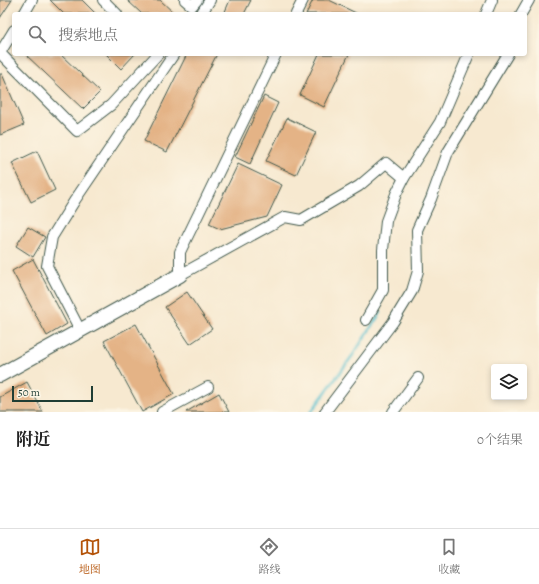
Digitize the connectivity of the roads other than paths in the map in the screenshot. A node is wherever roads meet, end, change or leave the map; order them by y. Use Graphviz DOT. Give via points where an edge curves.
graph roads {
  1 [pos="32,0"];
  2 [pos="103,0"];
  3 [pos="185,0"];
  4 [pos="197,0"];
  5 [pos="210,0"];
  6 [pos="303,0"];
  7 [pos="492,0"];
  8 [pos="529,0"];
  9 [pos="25,12"];
  10 [pos="115,12"];
  11 [pos="202,12"];
  12 [pos="297,12"];
  13 [pos="487,12"];
  14 [pos="522,12"];
  15 [pos="12,33"];
  16 [pos="156,56"];
  17 [pos="173,56"];
  18 [pos="275,56"];
  19 [pos="468,56"];
  20 [pos="507,56"];
  21 [pos="404,178"];
  22 [pos="180,275"];
  23 [pos="366,320"];
  24 [pos="80,330"];
  25 [pos="0,375"];
  26 [pos="418,378"];
  27 [pos="208,387"];
  28 [pos="162,412"];
  29 [pos="325,412"];
  30 [pos="393,412"];
  1 -- 9 [label="street"];
  2 -- 10 [label="street"];
  3 -- 4 [label="street" via="192,6"];
  5 -- 11 [label="street"];
  6 -- 12 [label="street"];
  7 -- 13 [label="street"];
  8 -- 14 [label="street"];
  15 -- 16 [label="street" via="0,53 77,131 111,105"];
  17 -- 24 [label="street" via="52,237 47,266"];
  18 -- 22 [label="street" via="180,252"];
  19 -- 21 [label="street" via="440,122"];
  20 -- 29 [label="street" via="448,152 417,230 418,271 412,292 393,322"];
  21 -- 22 [label="street" via="386,163 359,186 301,220 285,217"];
  21 -- 23 [label="street" via="386,221 383,290"];
  22 -- 24 [label="street"];
  24 -- 25 [label="street"];
  26 -- 30 [label="street"];
  27 -- 28 [label="street"];
}
